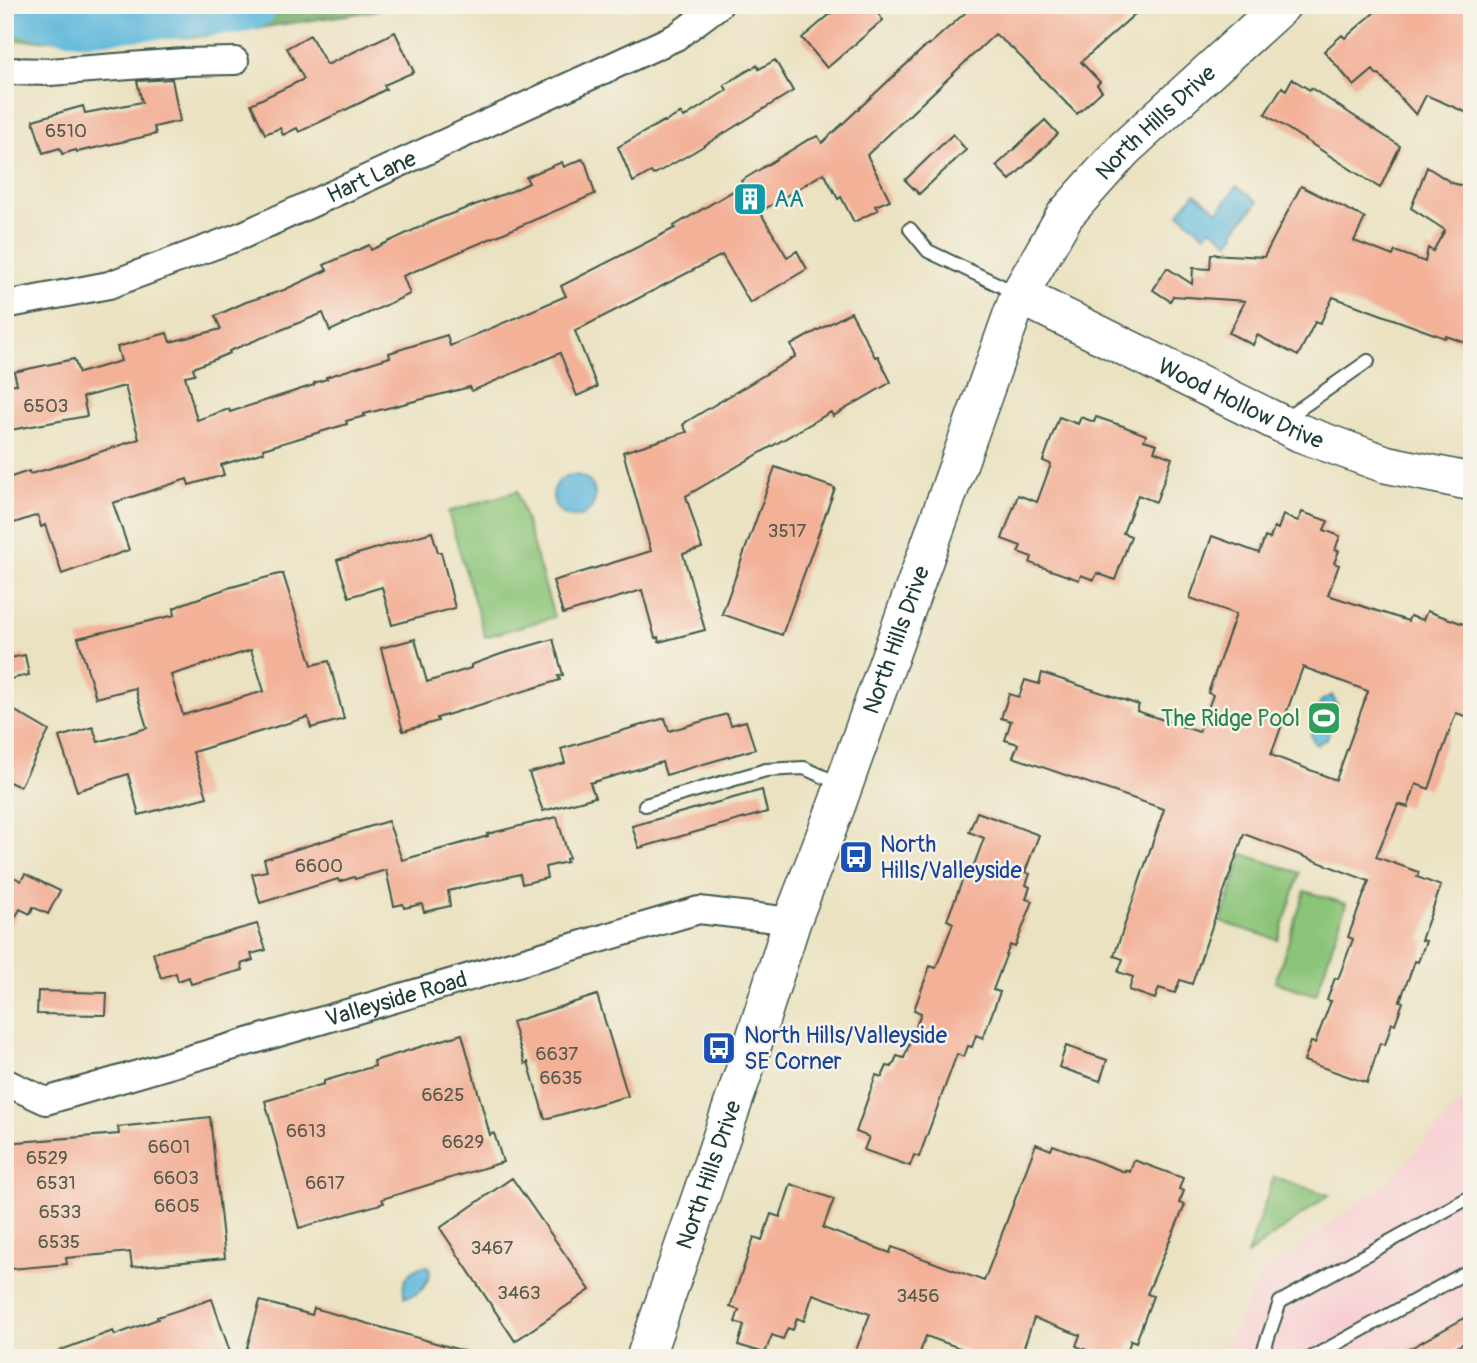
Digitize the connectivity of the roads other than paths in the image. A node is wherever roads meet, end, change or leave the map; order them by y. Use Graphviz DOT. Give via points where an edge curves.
graph roads {
  1 [pos="719,5"];
  2 [pos="1282,5"];
  3 [pos="235,61"];
  4 [pos="5,71"];
  5 [pos="909,229"];
  6 [pos="1019,295"];
  7 [pos="5,305"];
  8 [pos="1368,361"];
  9 [pos="1279,424"];
  10 [pos="1472,482"];
  11 [pos="844,786"];
  12 [pos="645,805"];
  13 [pos="792,921"];
  14 [pos="5,1082"];
  15 [pos="1472,1196"];
  16 [pos="1472,1269"];
  17 [pos="645,1358"];
  18 [pos="1261,1358"];
  19 [pos="1311,1358"];
  1 -- 7 [label="street, Hart Lane" via="676,37 243,235 109,285"];
  2 -- 6 [label="street, North Hills Drive" via="1124,149 1065,215"];
  3 -- 4 [label="street"];
  5 -- 6 [label="lane" via="928,251"];
  6 -- 9 [label="street, Wood Hollow Drive"];
  6 -- 11 [label="street, North Hills Drive"];
  8 -- 9 [label="lane"];
  9 -- 10 [label="street, Wood Hollow Drive" via="1385,464"];
  11 -- 12 [label="lane" via="804,768 766,770"];
  11 -- 13 [label="street, North Hills Drive"];
  13 -- 14 [label="street, Valleyside Road" via="699,910 46,1101"];
  13 -- 17 [label="street, North Hills Drive"];
  15 -- 18 [label="lane" via="1280,1302"];
  16 -- 19 [label="lane"];
}
